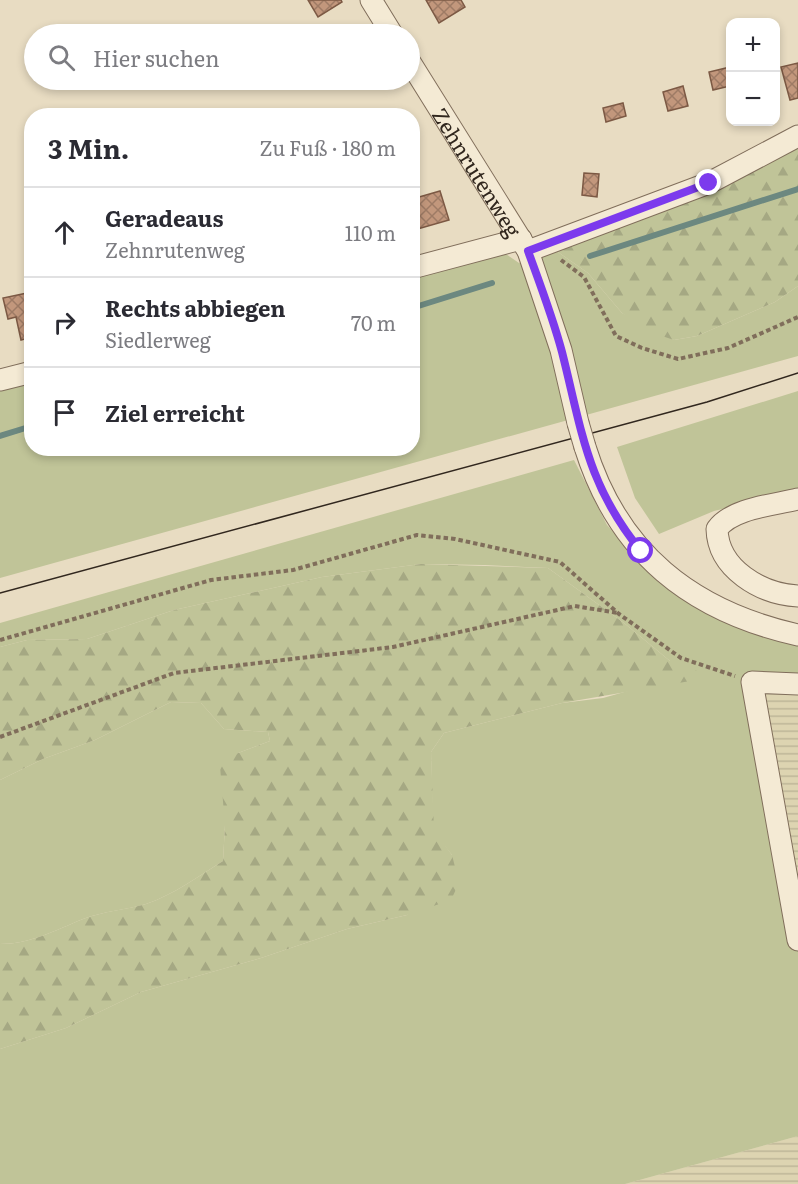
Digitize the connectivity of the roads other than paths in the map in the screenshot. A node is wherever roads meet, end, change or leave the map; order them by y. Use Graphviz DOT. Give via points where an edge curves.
graph roads {
  1 [pos="371,0"];
  2 [pos="386,24"];
  3 [pos="420,78"];
  4 [pos="798,136"];
  5 [pos="525,245"];
  6 [pos="420,266"];
  7 [pos="24,374"];
  8 [pos="0,380"];
  9 [pos="798,499"];
  10 [pos="798,596"];
  11 [pos="798,634"];
  12 [pos="798,684"];
  13 [pos="798,940"];
  1 -- 2 [label="street"];
  3 -- 5 [label="street, Zehnrutenweg"];
  4 -- 5 [label="street" via="709,183"];
  5 -- 6 [label="street"];
  5 -- 11 [label="street, Zehnrutenweg, bridge" via="561,350 585,447 602,494 619,524 666,575 700,599 765,627"];
  7 -- 8 [label="street"];
  9 -- 10 [label="street" via="746,512 721,522 717,529 721,553 735,570 755,585"];
  12 -- 13 [label="street" via="752,682"];
}
